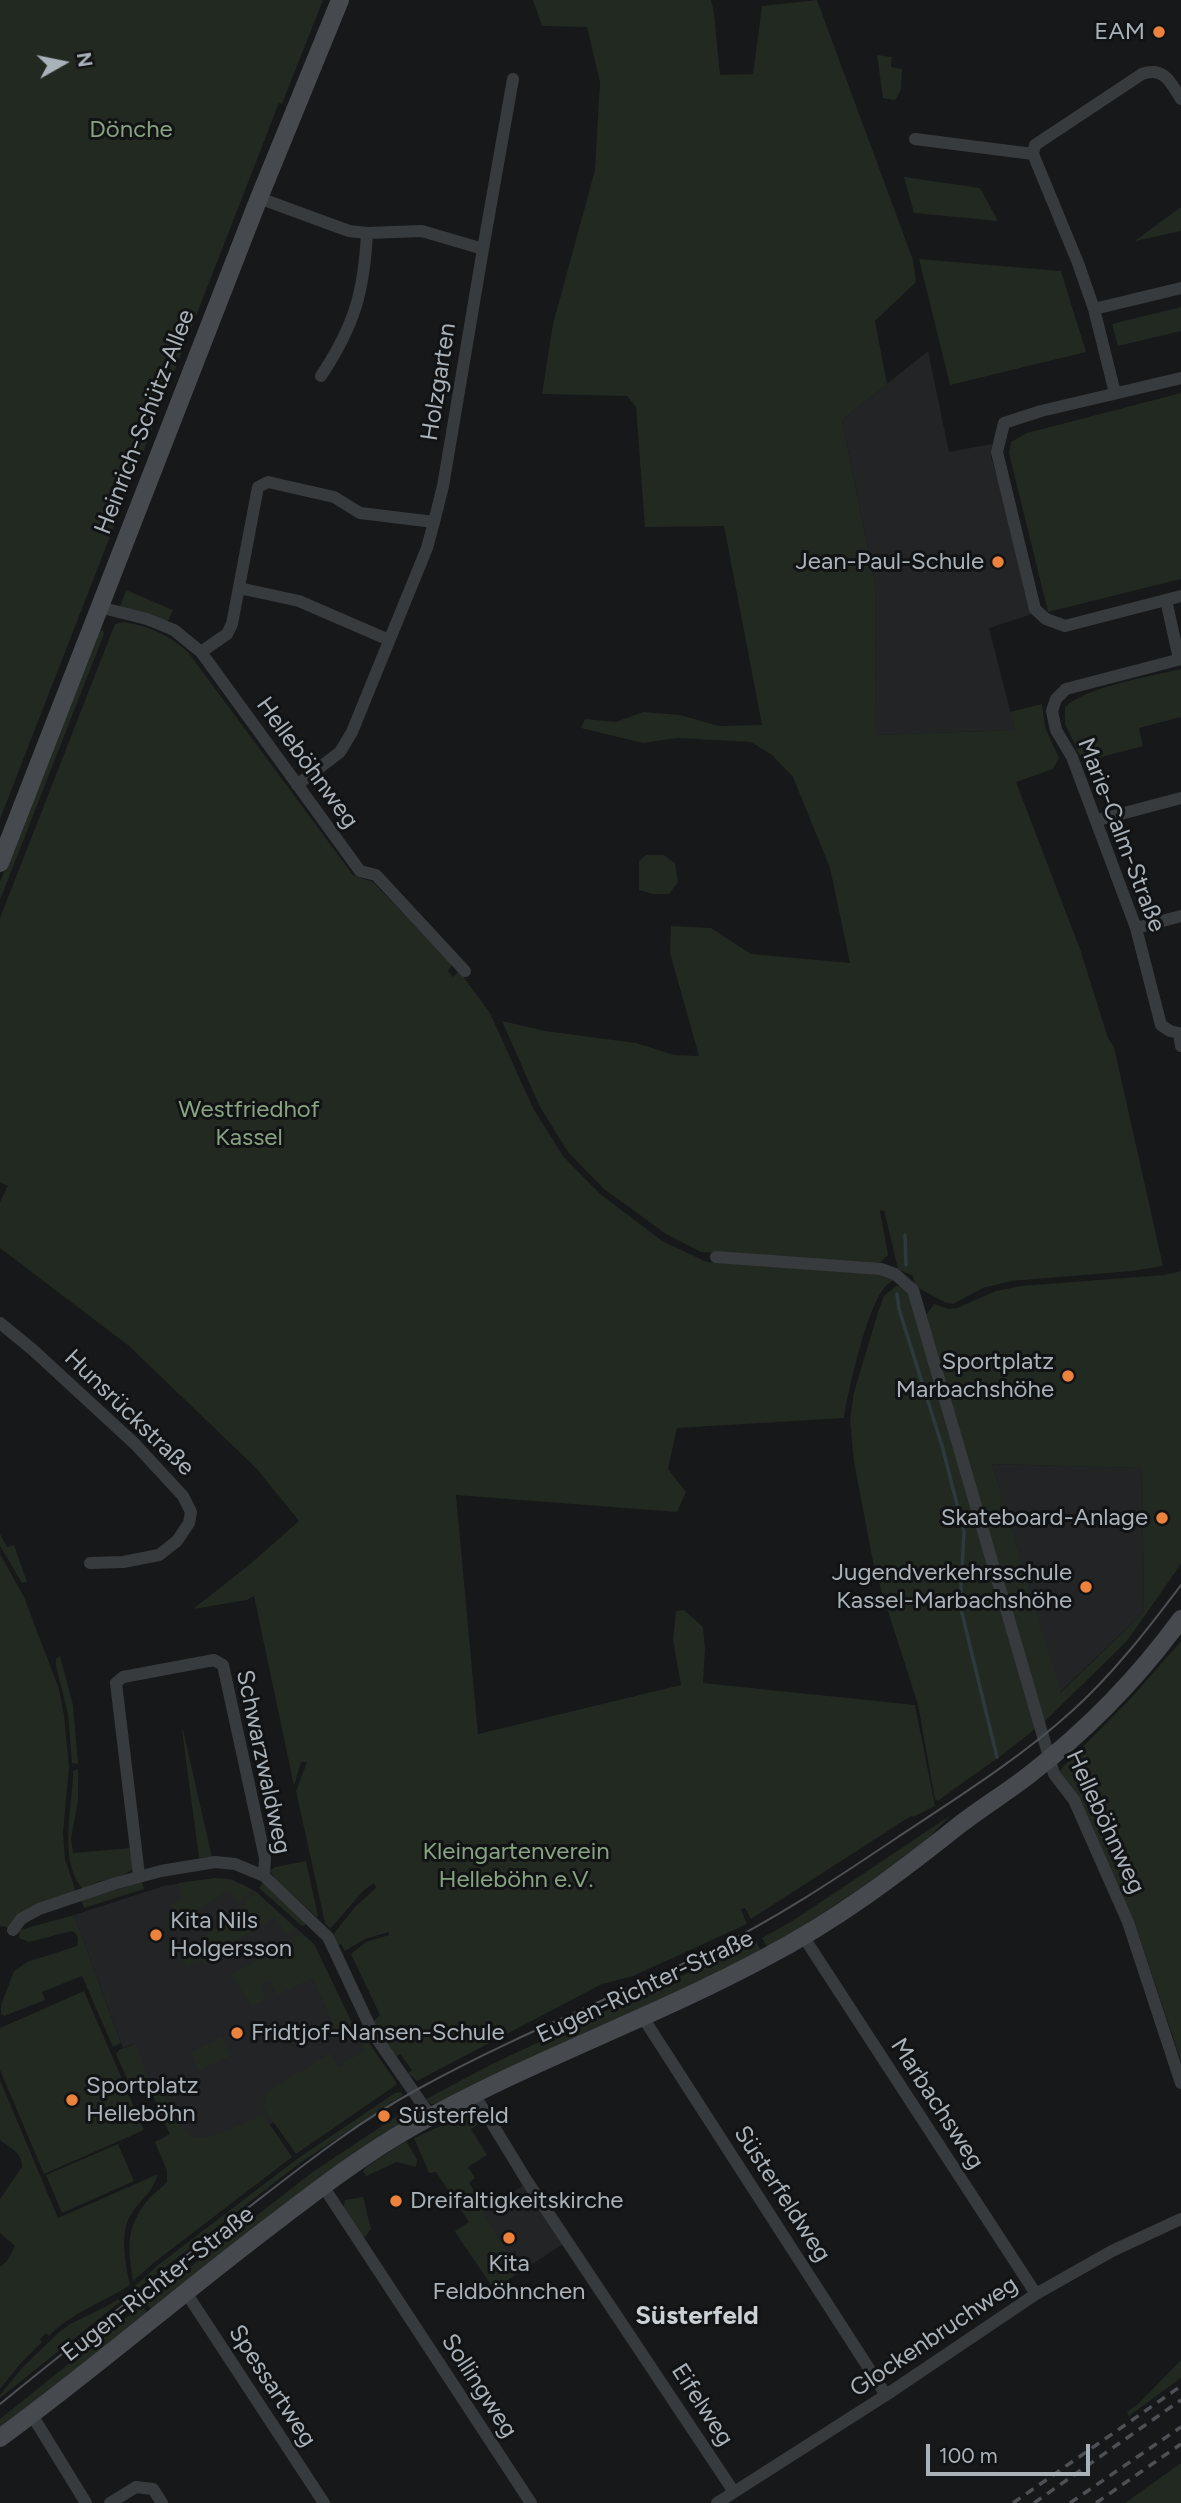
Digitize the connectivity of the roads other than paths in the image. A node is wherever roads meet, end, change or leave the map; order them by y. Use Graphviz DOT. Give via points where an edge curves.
graph roads {
  1 [pos="340,0"];
  2 [pos="513,79"];
  3 [pos="1181,99"];
  4 [pos="915,139"];
  5 [pos="1032,154"];
  6 [pos="259,198"];
  7 [pos="367,233"];
  8 [pos="483,249"];
  9 [pos="1181,288"];
  10 [pos="1094,309"];
  11 [pos="321,376"];
  12 [pos="1181,378"];
  13 [pos="1115,393"];
  14 [pos="434,522"];
  15 [pos="239,588"];
  16 [pos="1181,596"];
  17 [pos="1166,600"];
  18 [pos="99,607"];
  19 [pos="389,640"];
  20 [pos="201,652"];
  21 [pos="1180,659"];
  22 [pos="297,785"];
  23 [pos="1181,798"];
  24 [pos="1098,820"];
  25 [pos="0,863"];
  26 [pos="1181,916"];
  27 [pos="1136,928"];
  28 [pos="465,971"];
  29 [pos="1180,1037"];
  30 [pos="716,1257"];
  31 [pos="0,1323"];
  32 [pos="90,1563"];
  33 [pos="1181,1619"];
  34 [pos="1051,1757"];
  35 [pos="139,1875"];
  36 [pos="264,1876"];
  37 [pos="13,1930"];
  38 [pos="803,1936"];
  39 [pos="642,2016"];
  40 [pos="1181,2083"];
  41 [pos="474,2094"];
  42 [pos="431,2117"];
  43 [pos="323,2186"];
  44 [pos="1181,2218"];
  45 [pos="185,2291"];
  46 [pos="1036,2294"];
  47 [pos="886,2395"];
  48 [pos="32,2415"];
  49 [pos="0,2438"];
  50 [pos="734,2492"];
  51 [pos="86,2503"];
  52 [pos="110,2503"];
  53 [pos="162,2503"];
  54 [pos="324,2503"];
  55 [pos="531,2503"];
  56 [pos="717,2503"];
  1 -- 6 [label="main road, Heinrich-Schütz-Allee"];
  2 -- 8 [label="street, Holzgarten" via="517,96"];
  3 -- 5 [label="street" via="1166,76 1142,74 1035,145"];
  4 -- 5 [label="street"];
  5 -- 10 [label="street"];
  6 -- 7 [label="street" via="349,231"];
  6 -- 18 [label="main road, Heinrich-Schütz-Allee"];
  7 -- 8 [label="street" via="422,231"];
  7 -- 11 [label="street" via="356,309 342,344"];
  8 -- 14 [label="street, Holzgarten"];
  9 -- 10 [label="street"];
  10 -- 13 [label="street"];
  12 -- 13 [label="street"];
  13 -- 17 [label="street" via="1004,423 997,452 1035,609 1065,626"];
  14 -- 15 [label="street" via="360,513 334,497 268,482 258,487"];
  14 -- 19 [label="street, Holzgarten"];
  15 -- 19 [label="street" via="299,601"];
  15 -- 20 [label="street" via="227,634"];
  16 -- 17 [label="street"];
  17 -- 21 [label="street"];
  18 -- 20 [label="street, Helleböhnweg" via="174,630"];
  18 -- 25 [label="main road, Heinrich-Schütz-Allee"];
  19 -- 22 [label="street, Holzgarten" via="340,752"];
  20 -- 22 [label="street, Helleböhnweg"];
  21 -- 24 [label="street, Marie-Calm-Straße" via="1066,690 1056,699 1052,711 1056,730"];
  22 -- 28 [label="street, Helleböhnweg" via="359,871 376,875"];
  23 -- 24 [label="street"];
  24 -- 27 [label="street, Marie-Calm-Straße"];
  26 -- 27 [label="street"];
  27 -- 29 [label="street, Marie-Calm-Straße" via="1161,1025"];
  30 -- 34 [label="street, Helleböhnweg" via="881,1269 895,1274 913,1290"];
  31 -- 32 [label="street, Hunsrückstraße" via="135,1444 183,1496 191,1512 177,1541 159,1555"];
  33 -- 34 [label="main road, Eugen-Richter-Straße" via="1112,1702"];
  34 -- 38 [label="main road, Eugen-Richter-Straße" via="908,1867"];
  34 -- 40 [label="street, Helleböhnweg" via="1055,1774 1074,1800 1128,1922"];
  35 -- 36 [label="street, Schwarzwaldweg" via="215,1862"];
  35 -- 36 [label="street, Schwarzwaldweg" via="116,1683 123,1677 214,1660 223,1665 265,1858"];
  35 -- 37 [label="street, Schwarzwaldweg" via="39,1909 21,1919"];
  36 -- 42 [label="street, Schwarzwaldweg" via="328,1937 373,2033"];
  38 -- 39 [label="main road, Eugen-Richter-Straße"];
  38 -- 46 [label="street, Marbachsweg"];
  39 -- 41 [label="main road, Eugen-Richter-Straße"];
  39 -- 47 [label="street, Süsterfeldweg"];
  41 -- 42 [label="main road, Eugen-Richter-Straße"];
  41 -- 50 [label="street, Eifelweg"];
  42 -- 43 [label="main road, Eugen-Richter-Straße"];
  43 -- 45 [label="main road, Eugen-Richter-Straße"];
  43 -- 55 [label="street, Sollingweg"];
  44 -- 46 [label="street, Glockenbruchweg" via="1112,2250"];
  45 -- 48 [label="main road, Eugen-Richter-Straße"];
  45 -- 54 [label="street, Spessartweg"];
  46 -- 47 [label="street, Glockenbruchweg"];
  47 -- 50 [label="street, Glockenbruchweg"];
  48 -- 49 [label="main road, Eugen-Richter-Straße"];
  48 -- 51 [label="street"];
  50 -- 56 [label="street, Glockenbruchweg"];
  52 -- 53 [label="street" via="136,2487 153,2489"];
}
